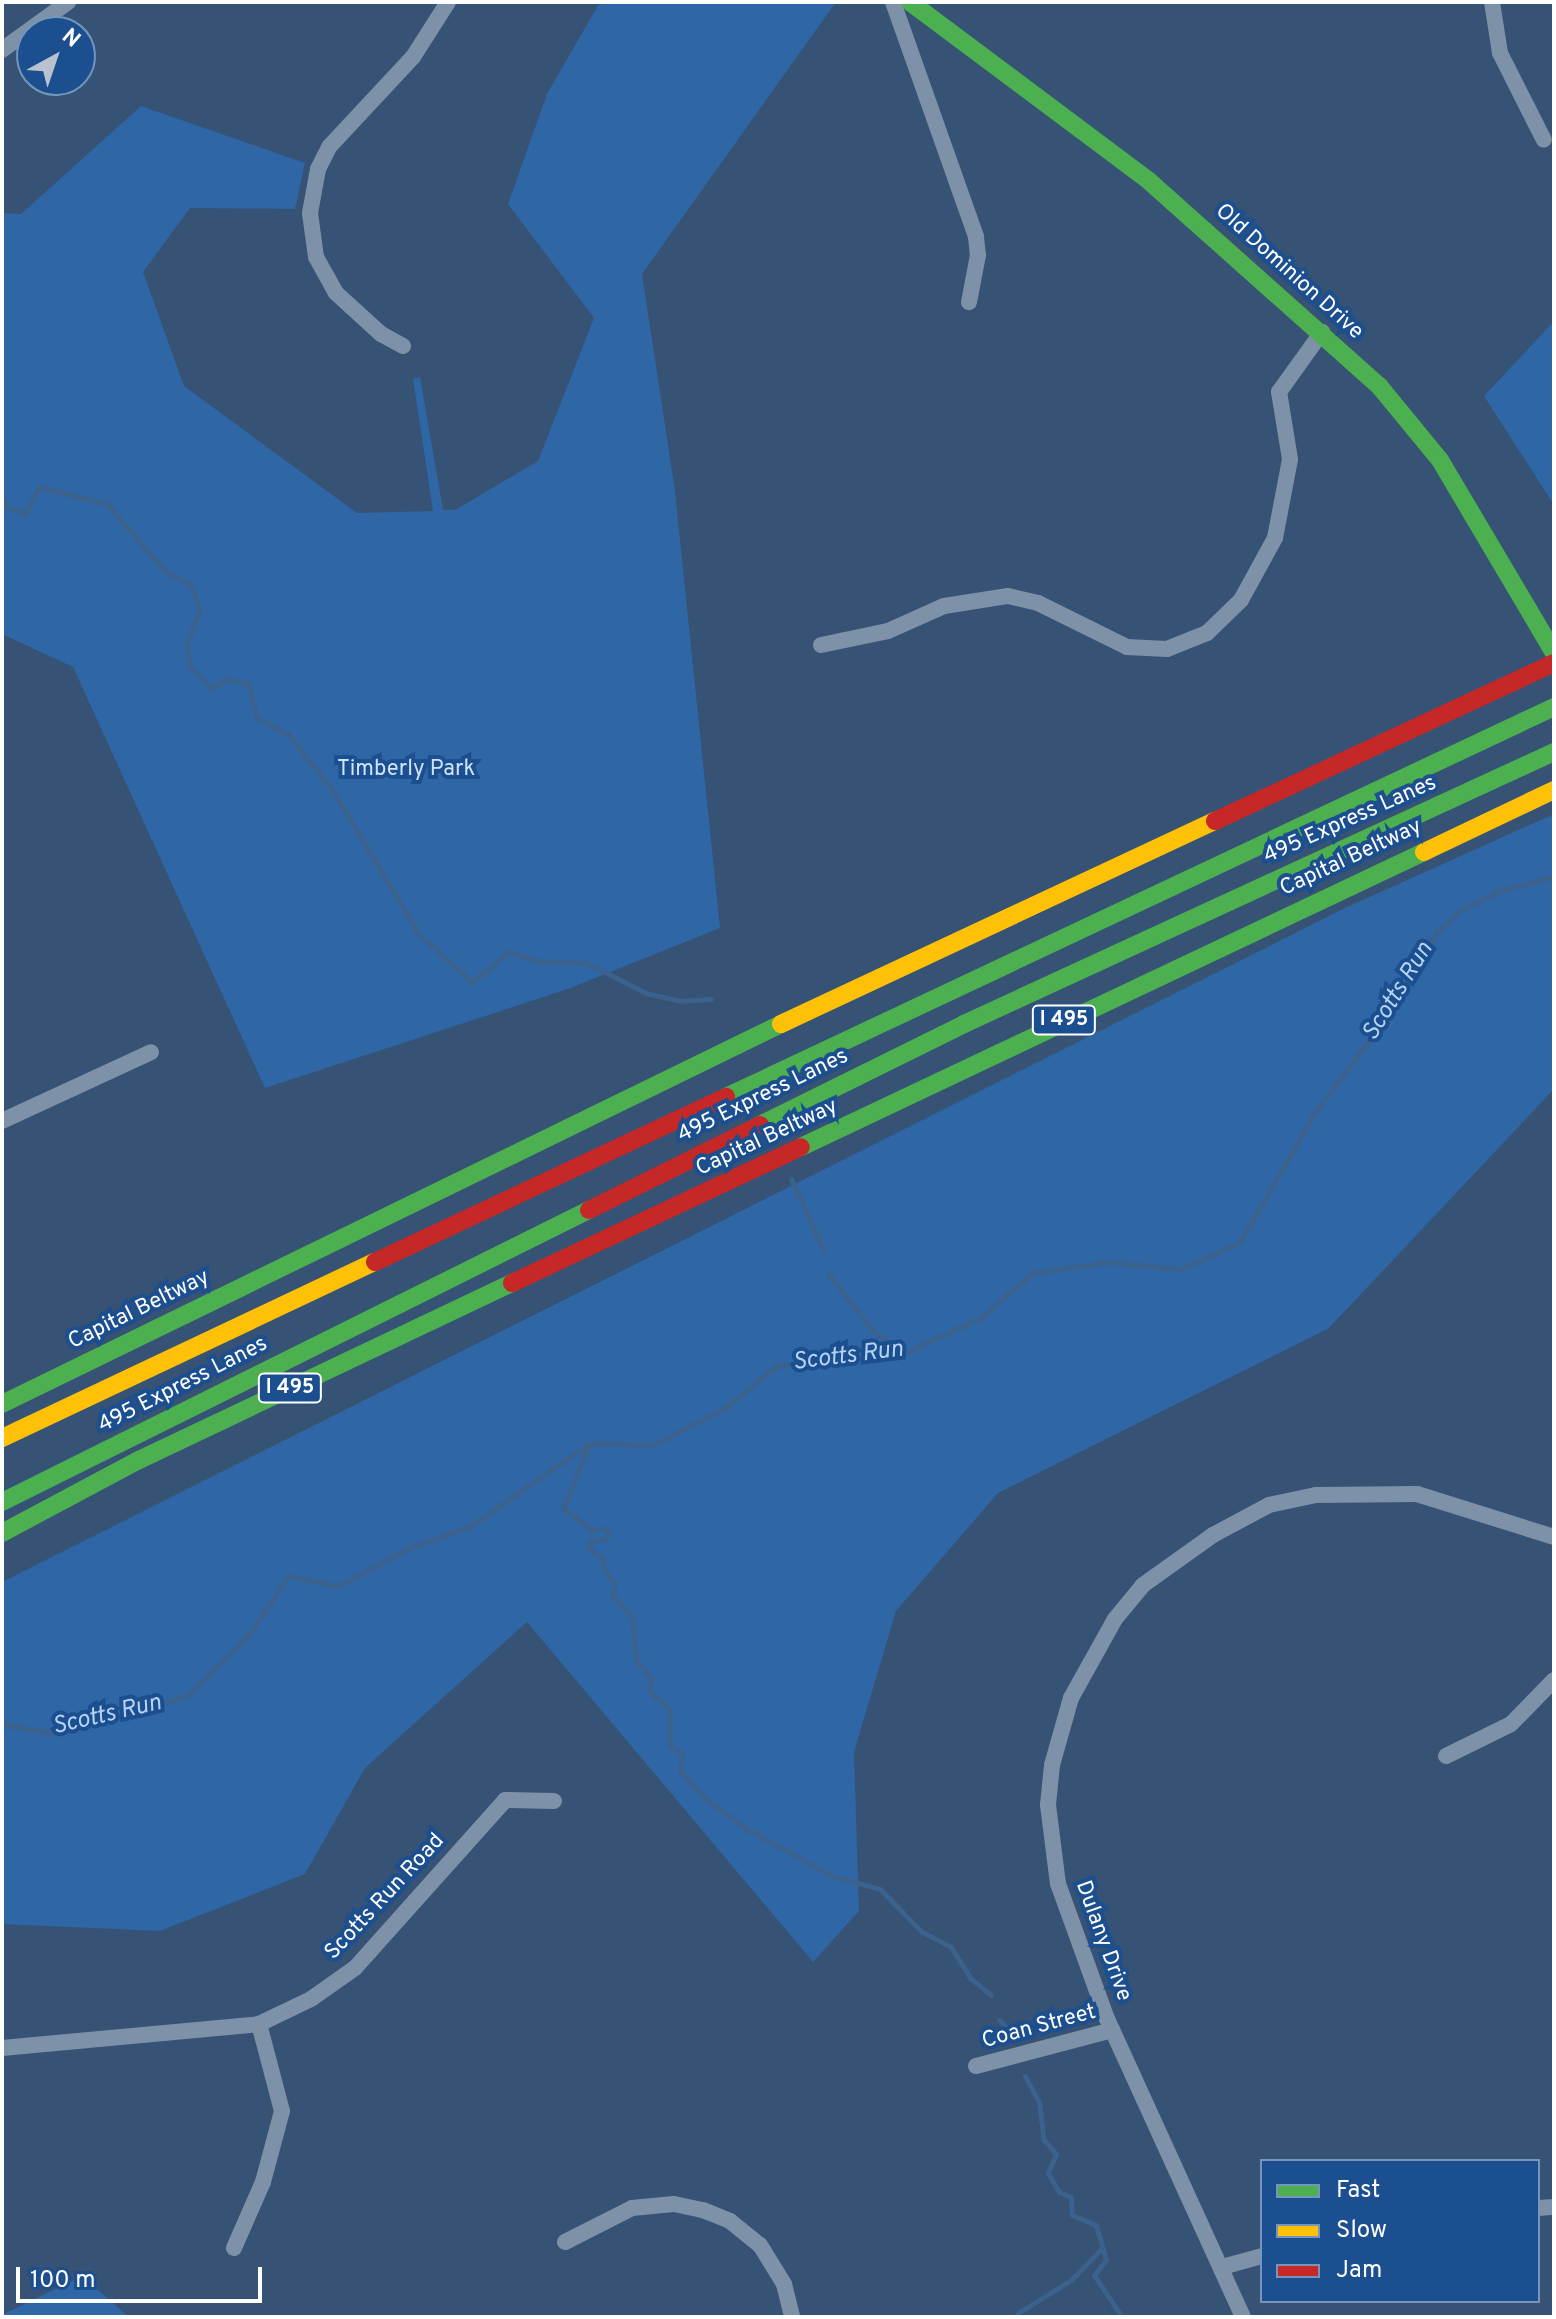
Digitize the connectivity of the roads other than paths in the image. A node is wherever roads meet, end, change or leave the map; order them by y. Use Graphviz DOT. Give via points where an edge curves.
graph roads {
  1 [pos="68,2"];
  2 [pos="448,2"];
  3 [pos="893,2"];
  4 [pos="910,2"];
  5 [pos="1492,2"];
  6 [pos="2,50"];
  7 [pos="1544,140"];
  8 [pos="969,302"];
  9 [pos="1322,332"];
  10 [pos="403,346"];
  11 [pos="821,645"];
  12 [pos="1554,653"];
  13 [pos="1554,663"];
  14 [pos="1554,707"];
  15 [pos="1554,752"];
  16 [pos="1554,790"];
  17 [pos="151,1052"];
  18 [pos="2,1121"];
  19 [pos="2,1404"];
  20 [pos="2,1438"];
  21 [pos="2,1502"];
  22 [pos="2,1533"];
  23 [pos="1554,1537"];
  24 [pos="1554,1680"];
  25 [pos="1446,1756"];
  26 [pos="554,1801"];
  27 [pos="259,2024"];
  28 [pos="1112,2030"];
  29 [pos="2,2048"];
  30 [pos="976,2066"];
  31 [pos="565,2242"];
  32 [pos="234,2248"];
  33 [pos="1260,2257"];
  34 [pos="1222,2267"];
  35 [pos="792,2317"];
  36 [pos="1243,2317"];
  1 -- 6 [label="street"];
  2 -- 10 [label="street" via="413,57 329,147 310,213 316,257 336,293 364,321"];
  3 -- 8 [label="street" via="976,237 978,264"];
  4 -- 9 [label="main road, Old Dominion Drive" via="1149,181"];
  5 -- 7 [label="street" via="1500,53"];
  9 -- 11 [label="street" via="1279,392 1290,459 1275,538 1241,600 1207,633 1167,649 1127,647 1038,603 1008,596 944,606 888,631"];
  9 -- 12 [label="main road, Old Dominion Drive" via="1380,387 1440,460"];
  13 -- 19 [label="main road, Capital Beltway" via="780,1025"];
  14 -- 20 [label="main road, 495 Express Lanes"];
  15 -- 21 [label="main road, 495 Express Lanes" via="964,1024"];
  16 -- 22 [label="main road, Capital Beltway / I 495" via="153,1454"];
  17 -- 18 [label="street"];
  23 -- 28 [label="street, Dulany Drive" via="1417,1494 1316,1495 1244,1516 1180,1556 1135,1594 1108,1629 1071,1698 1052,1765 1048,1805 1061,1895"];
  24 -- 25 [label="street" via="1511,1724"];
  26 -- 27 [label="street, Scotts Run Road" via="505,1800 355,1968 311,1999"];
  27 -- 29 [label="street, Scotts Run Road"];
  27 -- 32 [label="street" via="282,2111 263,2182"];
  28 -- 30 [label="street, Coan Street"];
  28 -- 34 [label="street, Dulany Drive"];
  31 -- 35 [label="street" via="632,2208 674,2204 703,2210 730,2221 760,2245 784,2284"];
  33 -- 34 [label="street"];
  34 -- 36 [label="street, Dulany Drive"];
}
